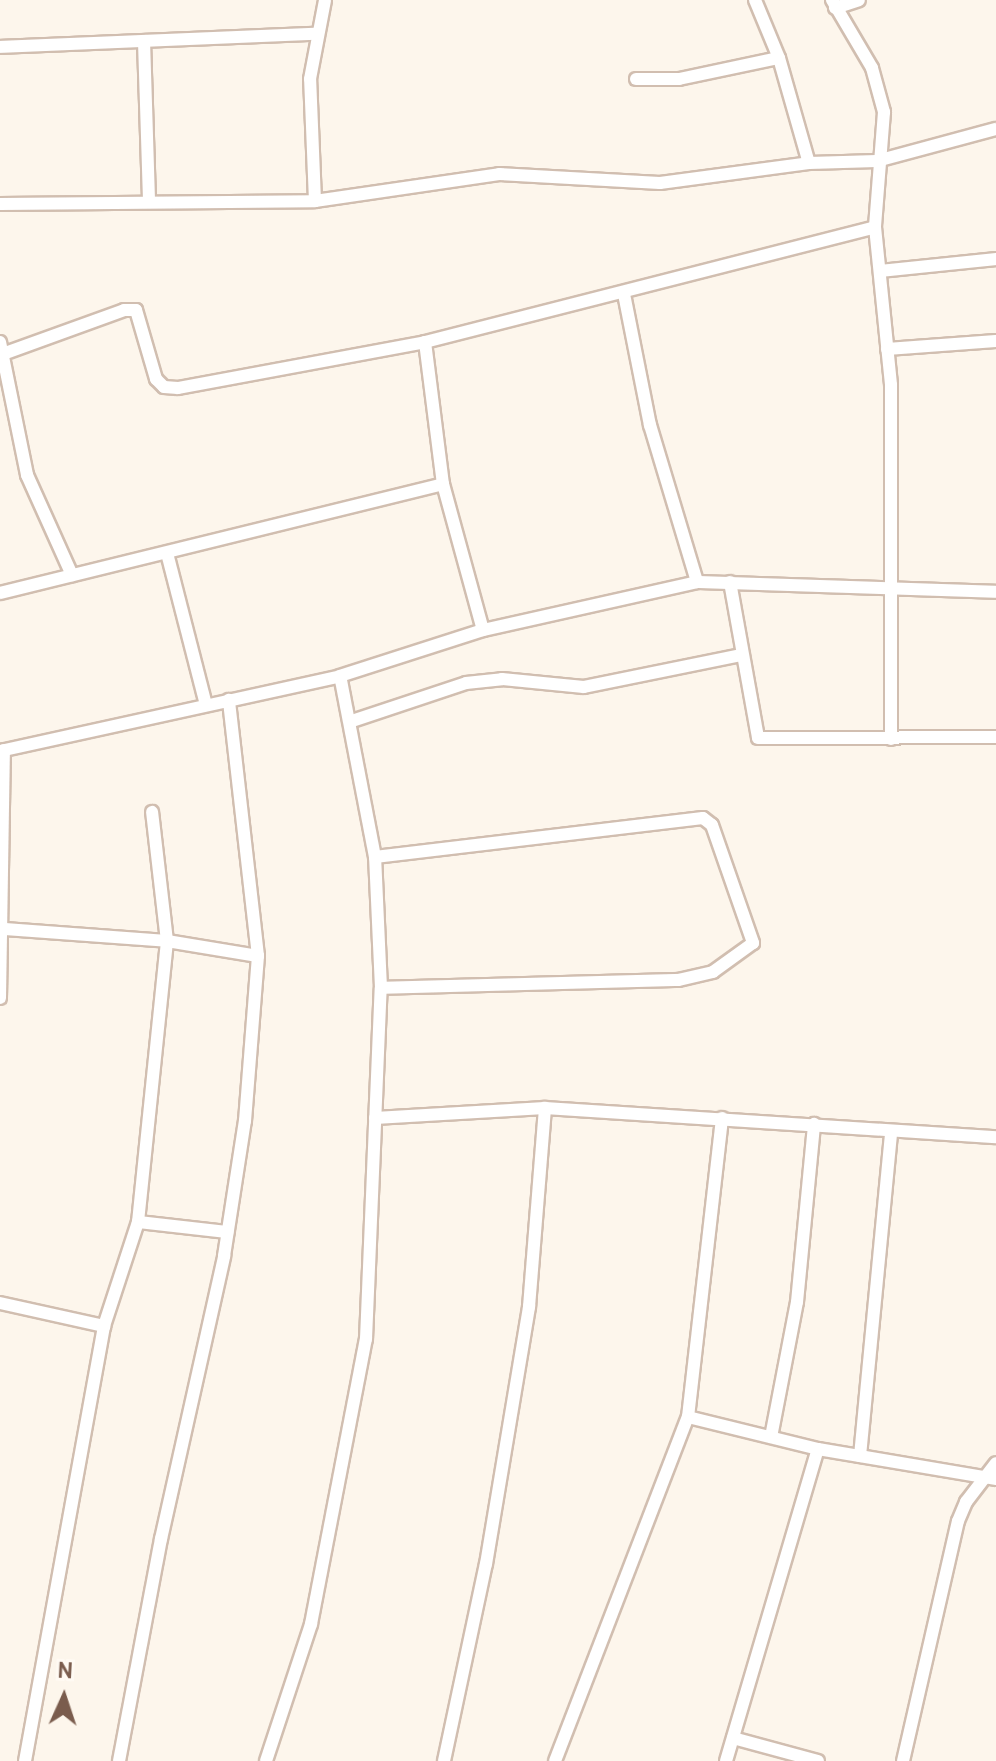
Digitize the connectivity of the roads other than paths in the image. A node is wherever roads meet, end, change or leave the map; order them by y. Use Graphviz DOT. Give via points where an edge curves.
graph roads {
  1 [pos="325,0"];
  2 [pos="755,0"];
  3 [pos="859,0"];
  4 [pos="833,4"];
  5 [pos="315,34"];
  6 [pos="144,41"];
  7 [pos="0,47"];
  8 [pos="779,58"];
  9 [pos="636,79"];
  10 [pos="996,129"];
  11 [pos="877,161"];
  12 [pos="809,163"];
  13 [pos="149,199"];
  14 [pos="315,201"];
  15 [pos="0,204"];
  16 [pos="875,227"];
  17 [pos="996,259"];
  18 [pos="880,271"];
  19 [pos="624,294"];
  20 [pos="996,341"];
  21 [pos="0,342"];
  22 [pos="425,342"];
  23 [pos="887,349"];
  24 [pos="0,355"];
  25 [pos="443,484"];
  26 [pos="167,553"];
  27 [pos="72,575"];
  28 [pos="697,582"];
  29 [pos="730,582"];
  30 [pos="895,588"];
  31 [pos="996,592"];
  32 [pos="0,593"];
  33 [pos="483,630"];
  34 [pos="741,655"];
  35 [pos="340,676"];
  36 [pos="229,700"];
  37 [pos="206,705"];
  38 [pos="352,721"];
  39 [pos="996,737"];
  40 [pos="891,739"];
  41 [pos="2,750"];
  42 [pos="152,812"];
  43 [pos="375,857"];
  44 [pos="5,929"];
  45 [pos="167,941"];
  46 [pos="258,956"];
  47 [pos="381,988"];
  48 [pos="0,998"];
  49 [pos="545,1108"];
  50 [pos="375,1118"];
  51 [pos="722,1118"];
  52 [pos="814,1124"];
  53 [pos="891,1132"];
  54 [pos="996,1137"];
  55 [pos="138,1222"];
  56 [pos="227,1232"];
  57 [pos="0,1303"];
  58 [pos="104,1326"];
  59 [pos="688,1417"];
  60 [pos="771,1437"];
  61 [pos="818,1449"];
  62 [pos="860,1456"];
  63 [pos="996,1463"];
  64 [pos="990,1478"];
  65 [pos="733,1738"];
  66 [pos="25,1761"];
  67 [pos="119,1761"];
  68 [pos="266,1761"];
  69 [pos="444,1761"];
  70 [pos="555,1761"];
  71 [pos="726,1761"];
  72 [pos="818,1761"];
  73 [pos="903,1761"];
  1 -- 5 [label="street"];
  2 -- 8 [label="street"];
  3 -- 4 [label="street"];
  4 -- 11 [label="street" via="880,87 884,112"];
  5 -- 6 [label="street"];
  5 -- 14 [label="street" via="310,79"];
  6 -- 7 [label="street"];
  6 -- 13 [label="street"];
  8 -- 9 [label="street" via="679,79"];
  8 -- 12 [label="street"];
  10 -- 11 [label="street"];
  11 -- 12 [label="street"];
  11 -- 16 [label="street"];
  12 -- 14 [label="street" via="660,183 499,174"];
  13 -- 14 [label="street"];
  13 -- 15 [label="street"];
  16 -- 18 [label="street"];
  16 -- 19 [label="street"];
  17 -- 18 [label="street"];
  18 -- 23 [label="street"];
  19 -- 22 [label="street"];
  19 -- 28 [label="street" via="650,425"];
  20 -- 23 [label="street"];
  21 -- 24 [label="street"];
  22 -- 24 [label="street" via="164,387 156,379 141,314 124,310"];
  22 -- 25 [label="street"];
  23 -- 30 [label="street"];
  24 -- 27 [label="street" via="27,475"];
  25 -- 26 [label="street"];
  25 -- 33 [label="street"];
  26 -- 27 [label="street"];
  26 -- 37 [label="street"];
  27 -- 32 [label="street"];
  28 -- 29 [label="street"];
  28 -- 33 [label="street"];
  29 -- 30 [label="street"];
  29 -- 34 [label="street"];
  30 -- 31 [label="street"];
  30 -- 40 [label="street"];
  33 -- 35 [label="street"];
  34 -- 38 [label="street" via="584,687 502,679 466,683"];
  34 -- 40 [label="street" via="758,738"];
  35 -- 36 [label="street"];
  35 -- 38 [label="street"];
  36 -- 37 [label="street"];
  36 -- 46 [label="street"];
  37 -- 41 [label="street"];
  38 -- 43 [label="street"];
  39 -- 40 [label="street"];
  41 -- 44 [label="street"];
  42 -- 45 [label="street"];
  43 -- 47 [label="street"];
  43 -- 47 [label="street" via="703,818 712,825 753,943 713,972 678,980"];
  44 -- 45 [label="street"];
  44 -- 48 [label="street"];
  45 -- 46 [label="street"];
  45 -- 55 [label="street"];
  46 -- 56 [label="street" via="245,1121"];
  47 -- 50 [label="street"];
  49 -- 50 [label="street"];
  49 -- 51 [label="street"];
  49 -- 69 [label="street" via="529,1307 486,1564"];
  50 -- 68 [label="street" via="366,1339 311,1624"];
  51 -- 52 [label="street"];
  51 -- 59 [label="street"];
  52 -- 53 [label="street"];
  52 -- 60 [label="street" via="797,1302"];
  53 -- 54 [label="street"];
  53 -- 62 [label="street"];
  55 -- 56 [label="street"];
  55 -- 58 [label="street"];
  56 -- 67 [label="street"];
  57 -- 58 [label="street"];
  58 -- 66 [label="street"];
  59 -- 60 [label="street"];
  59 -- 70 [label="street"];
  60 -- 61 [label="street"];
  61 -- 62 [label="street"];
  61 -- 65 [label="street"];
  62 -- 64 [label="street"];
  63 -- 64 [label="street"];
  64 -- 73 [label="street" via="958,1521"];
  65 -- 71 [label="street"];
  65 -- 72 [label="street"];
}
